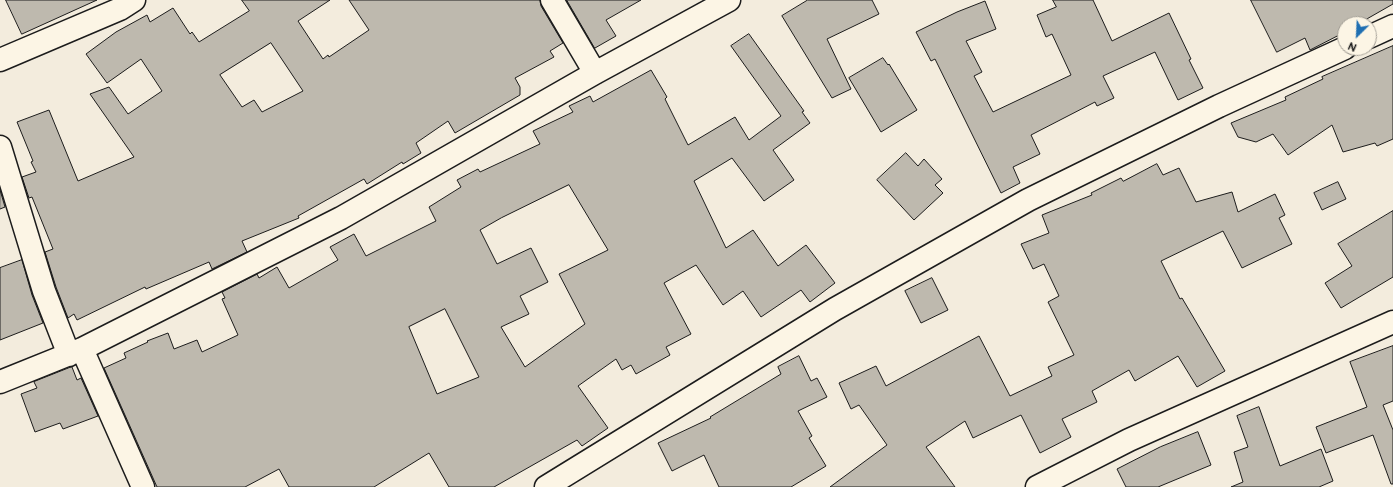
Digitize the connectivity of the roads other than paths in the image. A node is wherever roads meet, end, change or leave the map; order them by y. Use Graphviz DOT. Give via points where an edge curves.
graph roads {
  1 [pos="134,0"];
  2 [pos="552,0"];
  3 [pos="730,0"];
  4 [pos="1393,26"];
  5 [pos="1377,33"];
  6 [pos="1337,52"];
  7 [pos="0,60"];
  8 [pos="595,73"];
  9 [pos="0,147"];
  10 [pos="1393,322"];
  11 [pos="75,352"];
  12 [pos="0,382"];
  13 [pos="143,487"];
  14 [pos="546,487"];
  15 [pos="1037,487"];
  1 -- 7 [label="street" via="120,9"];
  2 -- 8 [label="street"];
  3 -- 8 [label="street"];
  4 -- 5 [label="street"];
  6 -- 14 [label="street" via="1218,106 1028,200 835,309"];
  8 -- 11 [label="street" via="341,218"];
  9 -- 11 [label="street" via="44,291"];
  10 -- 15 [label="street" via="1129,440"];
  11 -- 12 [label="street"];
  11 -- 13 [label="street"];
}
